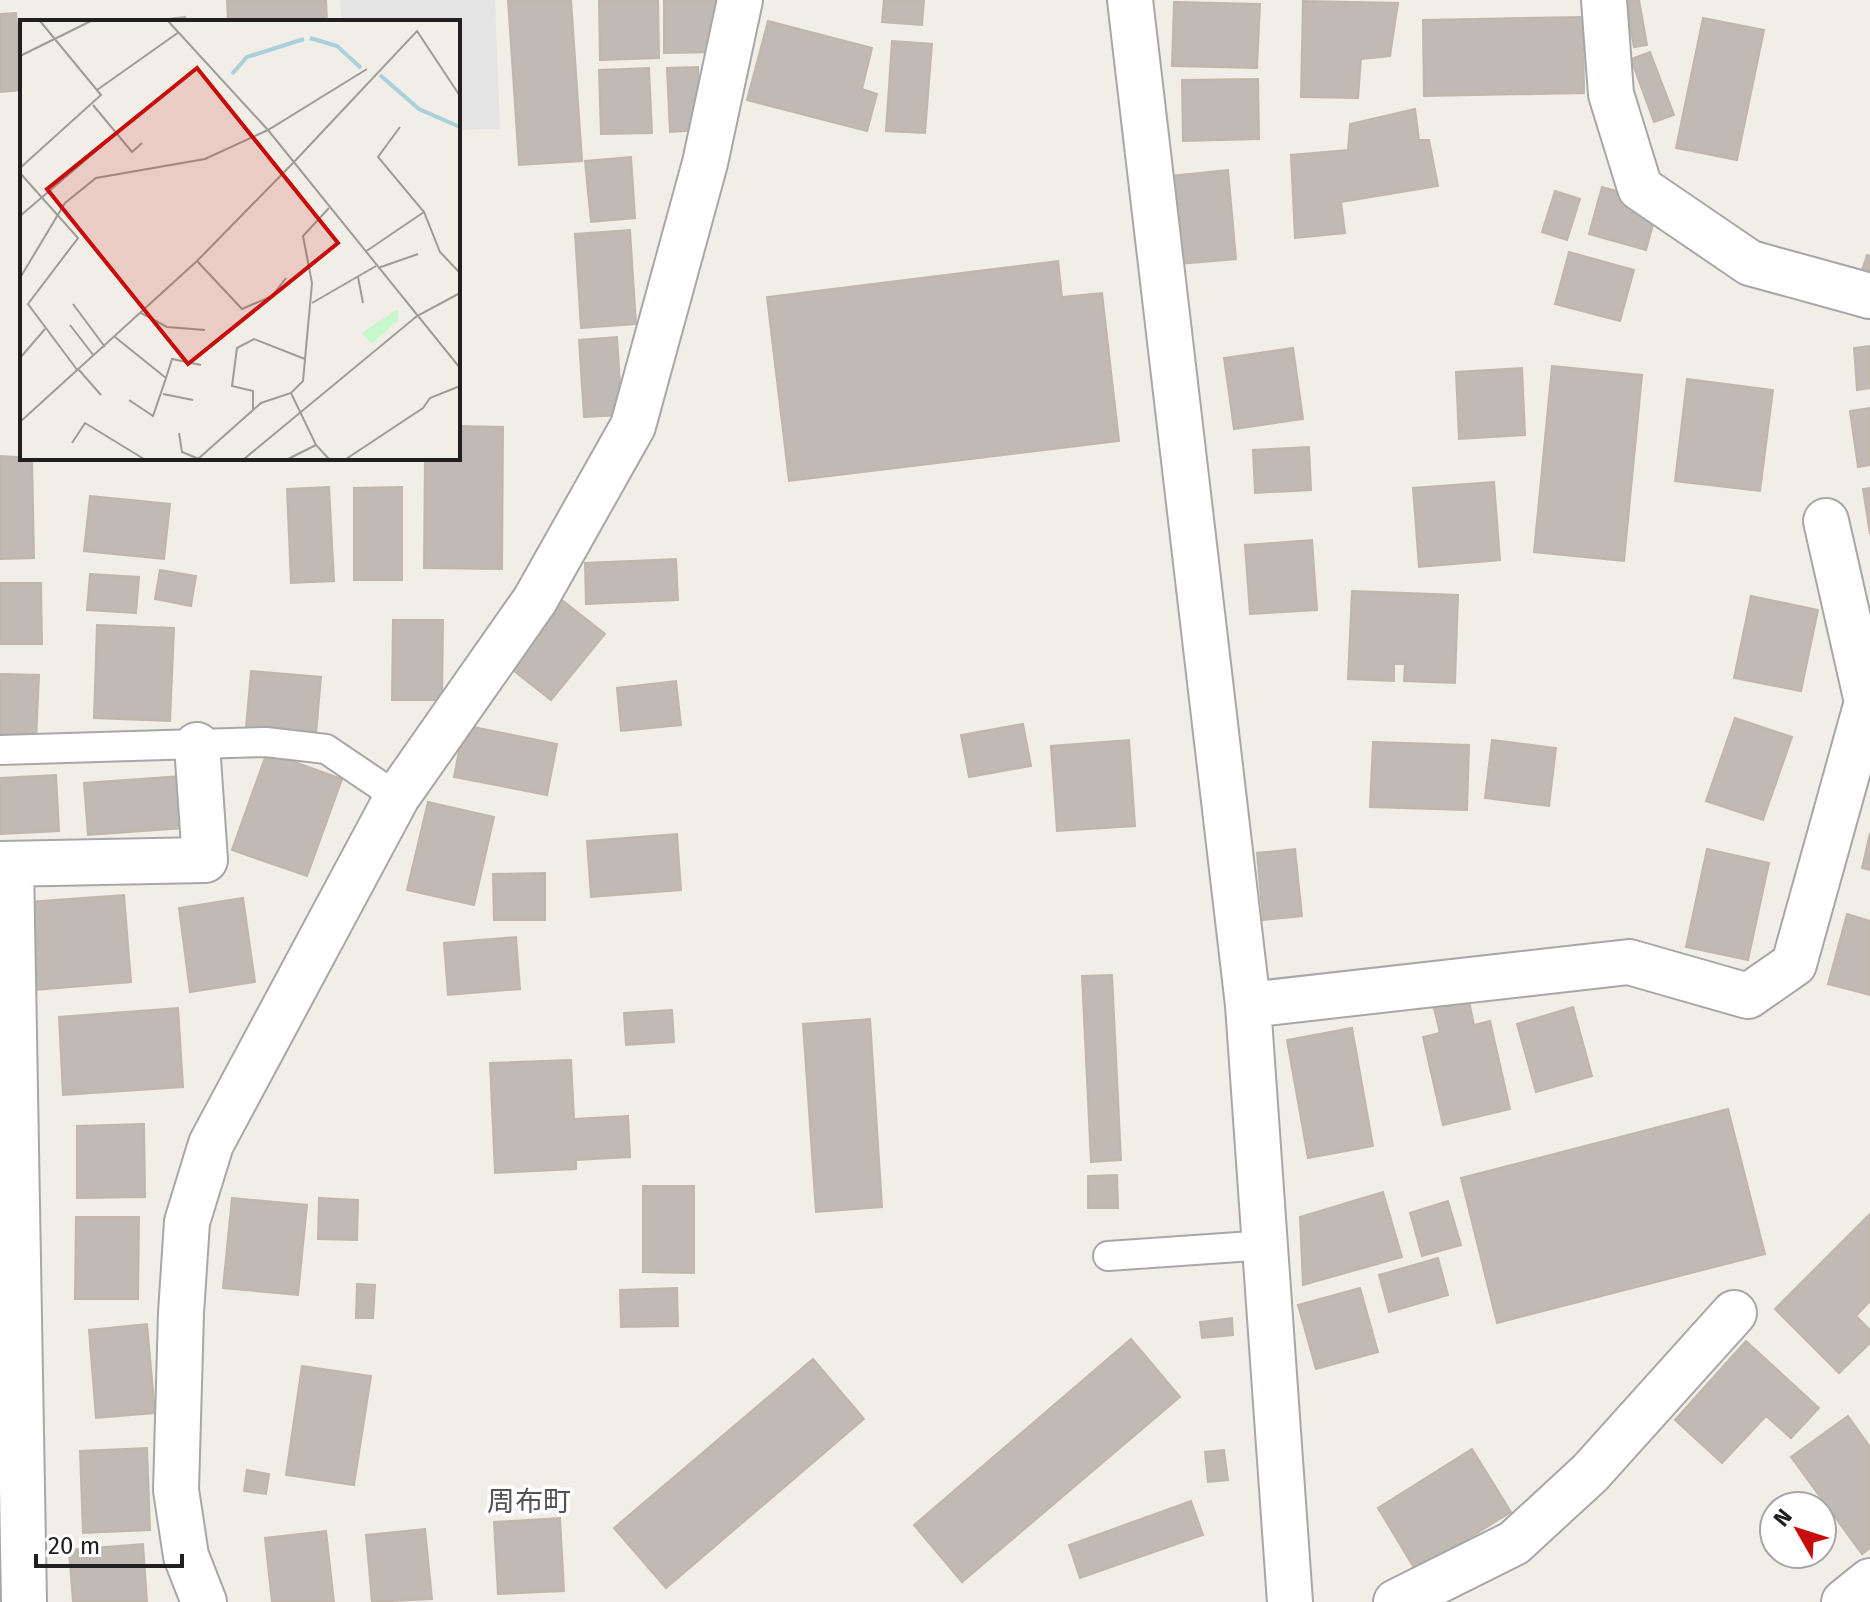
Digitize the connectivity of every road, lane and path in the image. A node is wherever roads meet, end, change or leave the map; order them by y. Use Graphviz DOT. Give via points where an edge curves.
graph roads {
  1 [pos="740,0"];
  2 [pos="1130,0"];
  3 [pos="1604,0"];
  4 [pos="1870,296"];
  5 [pos="1826,521"];
  6 [pos="197,745"];
  7 [pos="0,750"];
  8 [pos="397,797"];
  9 [pos="6,864"];
  10 [pos="1248,1005"];
  11 [pos="1267,1245"];
  12 [pos="1108,1256"];
  13 [pos="1734,1313"];
  14 [pos="1870,1581"];
  15 [pos="24,1602"];
  16 [pos="204,1602"];
  17 [pos="1290,1602"];
  18 [pos="1396,1602"];
  19 [pos="1844,1602"];
  1 -- 8 [label="street" via="705,163 633,426 535,600"];
  2 -- 10 [label="street"];
  3 -- 4 [label="street" via="1611,94 1640,188 1750,263"];
  5 -- 10 [label="street" via="1867,702 1794,964 1748,996 1629,962"];
  6 -- 7 [label="lane"];
  6 -- 8 [label="lane" via="266,742 326,749"];
  6 -- 9 [label="street" via="205,860"];
  8 -- 16 [label="street" via="211,1144 187,1222 176,1490 186,1556"];
  9 -- 15 [label="street"];
  10 -- 11 [label="street"];
  11 -- 12 [label="lane"];
  11 -- 17 [label="street"];
  13 -- 18 [label="street" via="1590,1473 1514,1543"];
  14 -- 19 [label="street"];
}
